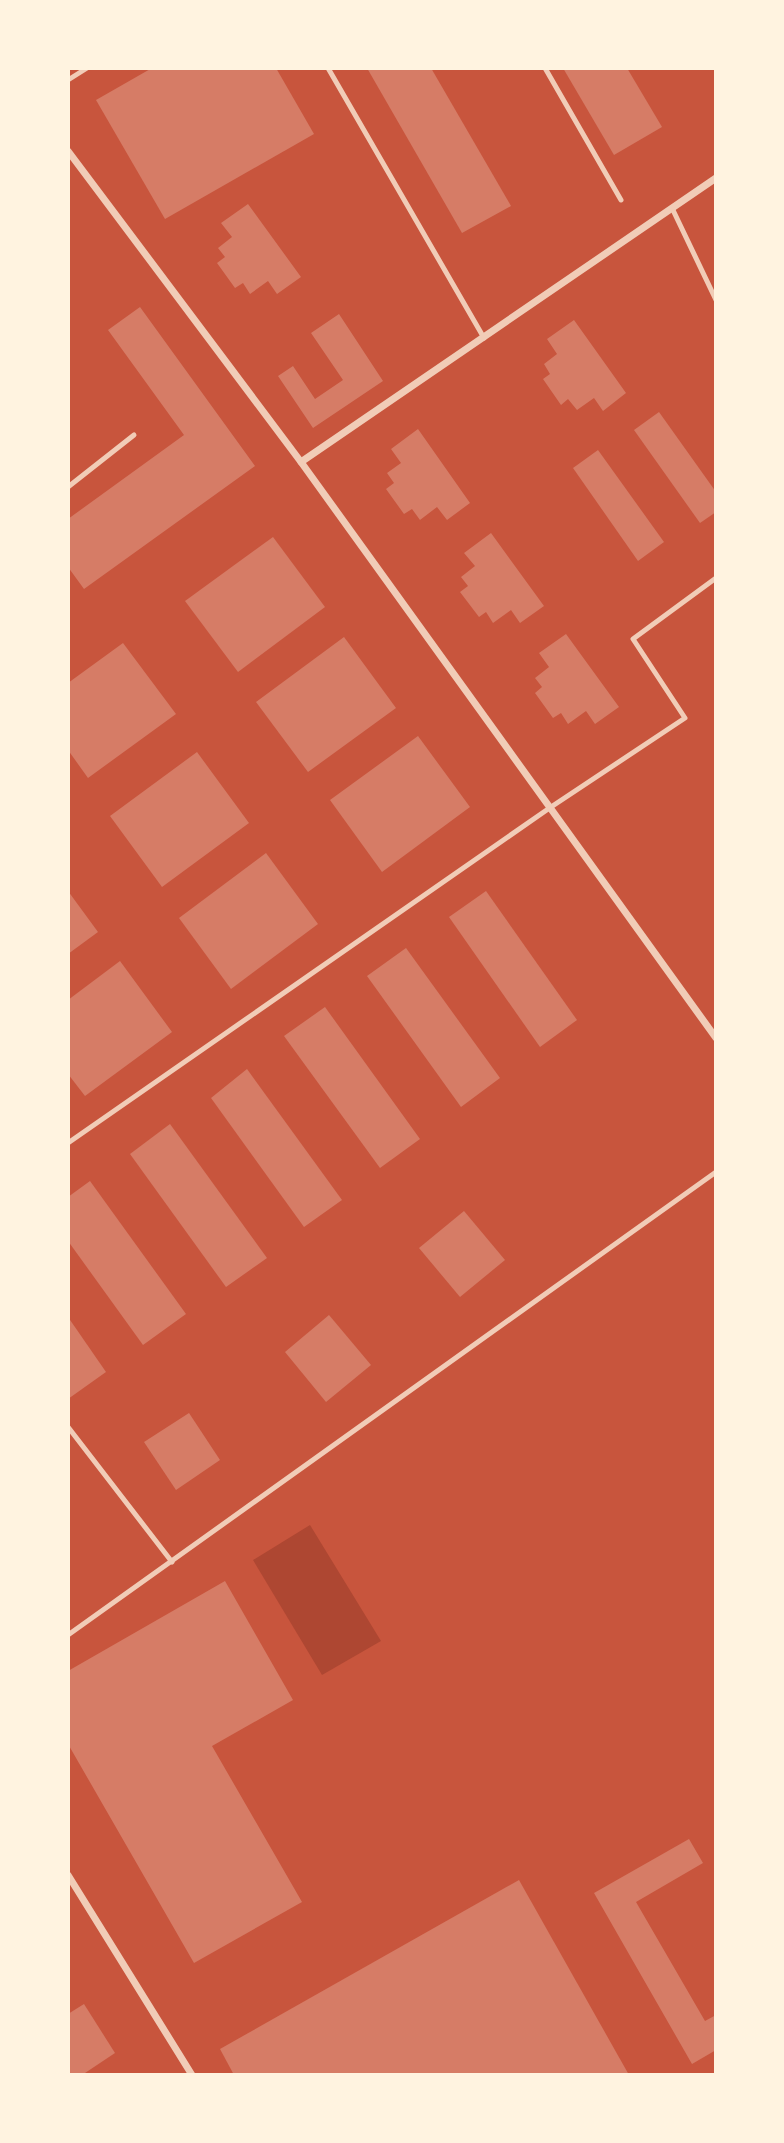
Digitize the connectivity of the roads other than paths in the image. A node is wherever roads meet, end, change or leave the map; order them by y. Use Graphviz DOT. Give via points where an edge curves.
graph roads {
  1 [pos="87,68"];
  2 [pos="328,68"];
  3 [pos="545,68"];
  4 [pos="68,80"];
  5 [pos="68,151"];
  6 [pos="716,178"];
  7 [pos="621,200"];
  8 [pos="672,208"];
  9 [pos="716,300"];
  10 [pos="484,338"];
  11 [pos="134,435"];
  12 [pos="301,462"];
  13 [pos="68,486"];
  14 [pos="716,578"];
  15 [pos="551,807"];
  16 [pos="716,1038"];
  17 [pos="68,1143"];
  18 [pos="716,1172"];
  19 [pos="68,1427"];
  20 [pos="172,1562"];
  21 [pos="68,1635"];
  22 [pos="68,1875"];
  23 [pos="192,2075"];
  1 -- 4 [label="lane"];
  2 -- 10 [label="lane"];
  3 -- 7 [label="lane"];
  5 -- 12 [label="street"];
  6 -- 8 [label="street"];
  8 -- 9 [label="lane"];
  8 -- 10 [label="street"];
  10 -- 12 [label="street"];
  11 -- 13 [label="lane"];
  12 -- 15 [label="street"];
  14 -- 15 [label="lane" via="633,639 685,718"];
  15 -- 16 [label="street"];
  15 -- 17 [label="lane"];
  18 -- 20 [label="lane"];
  19 -- 20 [label="lane"];
  20 -- 21 [label="lane"];
  22 -- 23 [label="street"];
}
